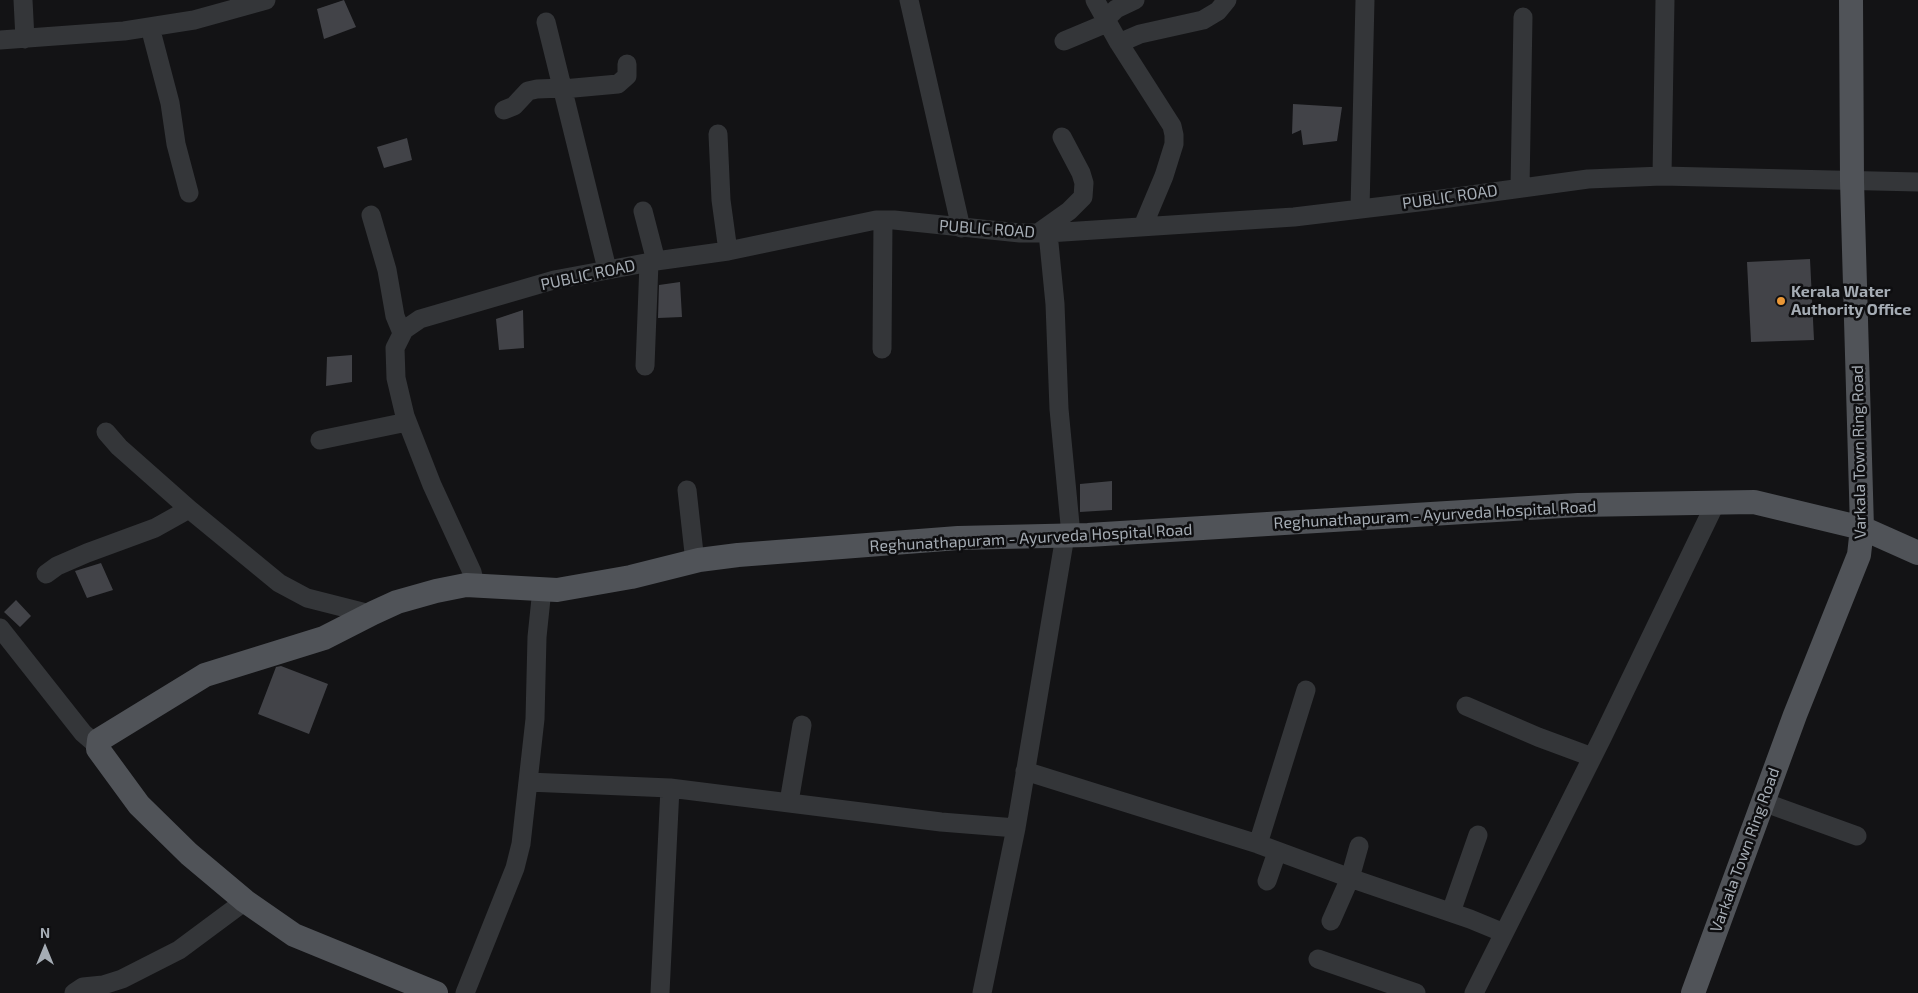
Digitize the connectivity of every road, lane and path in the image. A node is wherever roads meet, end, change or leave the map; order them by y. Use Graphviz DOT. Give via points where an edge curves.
graph roads {
  1 [pos="23,0"];
  2 [pos="266,0"];
  3 [pos="909,0"];
  4 [pos="1095,0"];
  5 [pos="1135,0"];
  6 [pos="1227,0"];
  7 [pos="1365,0"];
  8 [pos="1665,0"];
  9 [pos="1850,0"];
  10 [pos="1523,17"];
  11 [pos="1106,21"];
  12 [pos="546,22"];
  13 [pos="150,27"];
  14 [pos="25,39"];
  15 [pos="0,40"];
  16 [pos="1064,40"];
  17 [pos="1119,43"];
  18 [pos="628,64"];
  19 [pos="563,89"];
  20 [pos="504,110"];
  21 [pos="718,134"];
  22 [pos="1062,137"];
  23 [pos="1662,176"];
  24 [pos="1852,181"];
  25 [pos="1918,182"];
  26 [pos="1520,188"];
  27 [pos="189,193"];
  28 [pos="1360,209"];
  29 [pos="650,214"];
  30 [pos="371,215"];
  31 [pos="883,220"];
  32 [pos="1143,226"];
  33 [pos="961,228"];
  34 [pos="1043,233"];
  35 [pos="728,252"];
  36 [pos="656,261"];
  37 [pos="607,269"];
  38 [pos="402,333"];
  39 [pos="882,349"];
  40 [pos="645,366"];
  41 [pos="407,422"];
  42 [pos="106,432"];
  43 [pos="320,440"];
  44 [pos="687,490"];
  45 [pos="1716,502"];
  46 [pos="189,509"];
  47 [pos="1862,528"];
  48 [pos="1068,536"];
  49 [pos="1918,553"];
  50 [pos="695,562"];
  51 [pos="46,574"];
  52 [pos="475,585"];
  53 [pos="542,589"];
  54 [pos="370,614"];
  55 [pos="0,628"];
  56 [pos="1306,690"];
  57 [pos="1466,706"];
  58 [pos="802,725"];
  59 [pos="98,746"];
  60 [pos="1592,757"];
  61 [pos="1025,771"];
  62 [pos="528,782"];
  63 [pos="670,788"];
  64 [pos="789,802"];
  65 [pos="1763,802"];
  66 [pos="1016,828"];
  67 [pos="1478,834"];
  68 [pos="1857,836"];
  69 [pos="1258,844"];
  70 [pos="1359,846"];
  71 [pos="1277,852"];
  72 [pos="1350,878"];
  73 [pos="1267,881"];
  74 [pos="245,901"];
  75 [pos="1451,912"];
  76 [pos="1331,921"];
  77 [pos="1504,933"];
  78 [pos="1318,959"];
  79 [pos="78,992"];
  80 [pos="436,993"];
  81 [pos="465,993"];
  82 [pos="660,993"];
  83 [pos="982,993"];
  84 [pos="1416,993"];
  85 [pos="1474,993"];
  86 [pos="1693,993"];
  1 -- 14 [label="street"];
  2 -- 13 [label="street" via="194,20"];
  3 -- 33 [label="street"];
  4 -- 11 [label="street"];
  5 -- 11 [label="street" via="1116,9"];
  6 -- 17 [label="street" via="1218,11 1203,20 1140,34"];
  7 -- 28 [label="street"];
  8 -- 23 [label="street"];
  9 -- 24 [label="main road, Varkala Town Ring Road"];
  10 -- 26 [label="street"];
  11 -- 16 [label="street"];
  11 -- 17 [label="street"];
  12 -- 19 [label="street"];
  13 -- 14 [label="street"];
  13 -- 27 [label="street"];
  14 -- 15 [label="street"];
  17 -- 32 [label="street" via="1172,126 1174,135 1164,176"];
  18 -- 19 [label="street" via="627,76 618,84"];
  19 -- 20 [label="street" via="528,91 514,106"];
  19 -- 37 [label="street"];
  21 -- 35 [label="street" via="721,200"];
  22 -- 34 [label="street" via="1081,173 1083,197"];
  23 -- 24 [label="street, PUBLIC ROAD"];
  23 -- 26 [label="street, PUBLIC ROAD" via="1588,179"];
  24 -- 25 [label="street, PUBLIC ROAD"];
  24 -- 47 [label="main road, Varkala Town Ring Road"];
  26 -- 28 [label="street, PUBLIC ROAD"];
  28 -- 32 [label="street, PUBLIC ROAD"];
  29 -- 36 [label="street"];
  30 -- 38 [label="street"];
  31 -- 33 [label="street, PUBLIC ROAD"];
  31 -- 35 [label="street, PUBLIC ROAD"];
  31 -- 39 [label="street"];
  32 -- 34 [label="street, PUBLIC ROAD"];
  33 -- 34 [label="street, PUBLIC ROAD"];
  34 -- 48 [label="street, PUBLIC ROAD" via="1055,304"];
  35 -- 36 [label="street, PUBLIC ROAD"];
  36 -- 37 [label="street, PUBLIC ROAD"];
  36 -- 40 [label="street"];
  37 -- 38 [label="street, PUBLIC ROAD" via="554,280 432,315"];
  38 -- 41 [label="street" via="394,362"];
  41 -- 43 [label="street"];
  41 -- 52 [label="street"];
  42 -- 46 [label="street"];
  44 -- 50 [label="street"];
  45 -- 47 [label="main road, Reghunathapuram - Ayurveda Hospital Road" via="1754,502"];
  45 -- 48 [label="main road, Reghunathapuram - Ayurveda Hospital Road" via="1578,505"];
  45 -- 60 [label="street"];
  46 -- 51 [label="street" via="155,528 72,560"];
  46 -- 54 [label="street" via="279,583 307,598"];
  47 -- 49 [label="main road, Reghunathapuram - Ayurveda Hospital Road"];
  47 -- 65 [label="main road, Varkala Town Ring Road" via="1859,554"];
  48 -- 50 [label="main road, Reghunathapuram - Ayurveda Hospital Road" via="958,538 738,555"];
  48 -- 61 [label="street, PUBLIC ROAD"];
  50 -- 53 [label="main road, Reghunathapuram - Ayurveda Hospital Road" via="558,590"];
  52 -- 53 [label="main road, Reghunathapuram - Ayurveda Hospital Road"];
  52 -- 54 [label="main road, Reghunathapuram - Ayurveda Hospital Road" via="436,591"];
  53 -- 62 [label="street"];
  54 -- 59 [label="main road, Reghunathapuram - Ayurveda Hospital Road" via="324,638 205,675 99,740"];
  55 -- 59 [label="street" via="83,733"];
  56 -- 69 [label="street"];
  57 -- 60 [label="street"];
  58 -- 64 [label="street"];
  59 -- 74 [label="main road" via="139,805 189,854"];
  60 -- 77 [label="street"];
  61 -- 66 [label="street, PUBLIC ROAD"];
  61 -- 69 [label="street"];
  62 -- 63 [label="street"];
  62 -- 81 [label="street" via="515,868"];
  63 -- 64 [label="street"];
  63 -- 82 [label="street"];
  64 -- 66 [label="street" via="941,822"];
  65 -- 68 [label="street"];
  65 -- 86 [label="main road, Varkala Town Ring Road"];
  66 -- 83 [label="street, PUBLIC ROAD"];
  67 -- 75 [label="street"];
  69 -- 71 [label="street"];
  70 -- 72 [label="street"];
  71 -- 72 [label="street"];
  71 -- 73 [label="street"];
  72 -- 75 [label="street"];
  72 -- 76 [label="street"];
  74 -- 79 [label="street" via="179,950 122,979"];
  74 -- 80 [label="main road" via="294,935"];
  75 -- 77 [label="street"];
  77 -- 85 [label="street"];
  78 -- 84 [label="street"];
}
